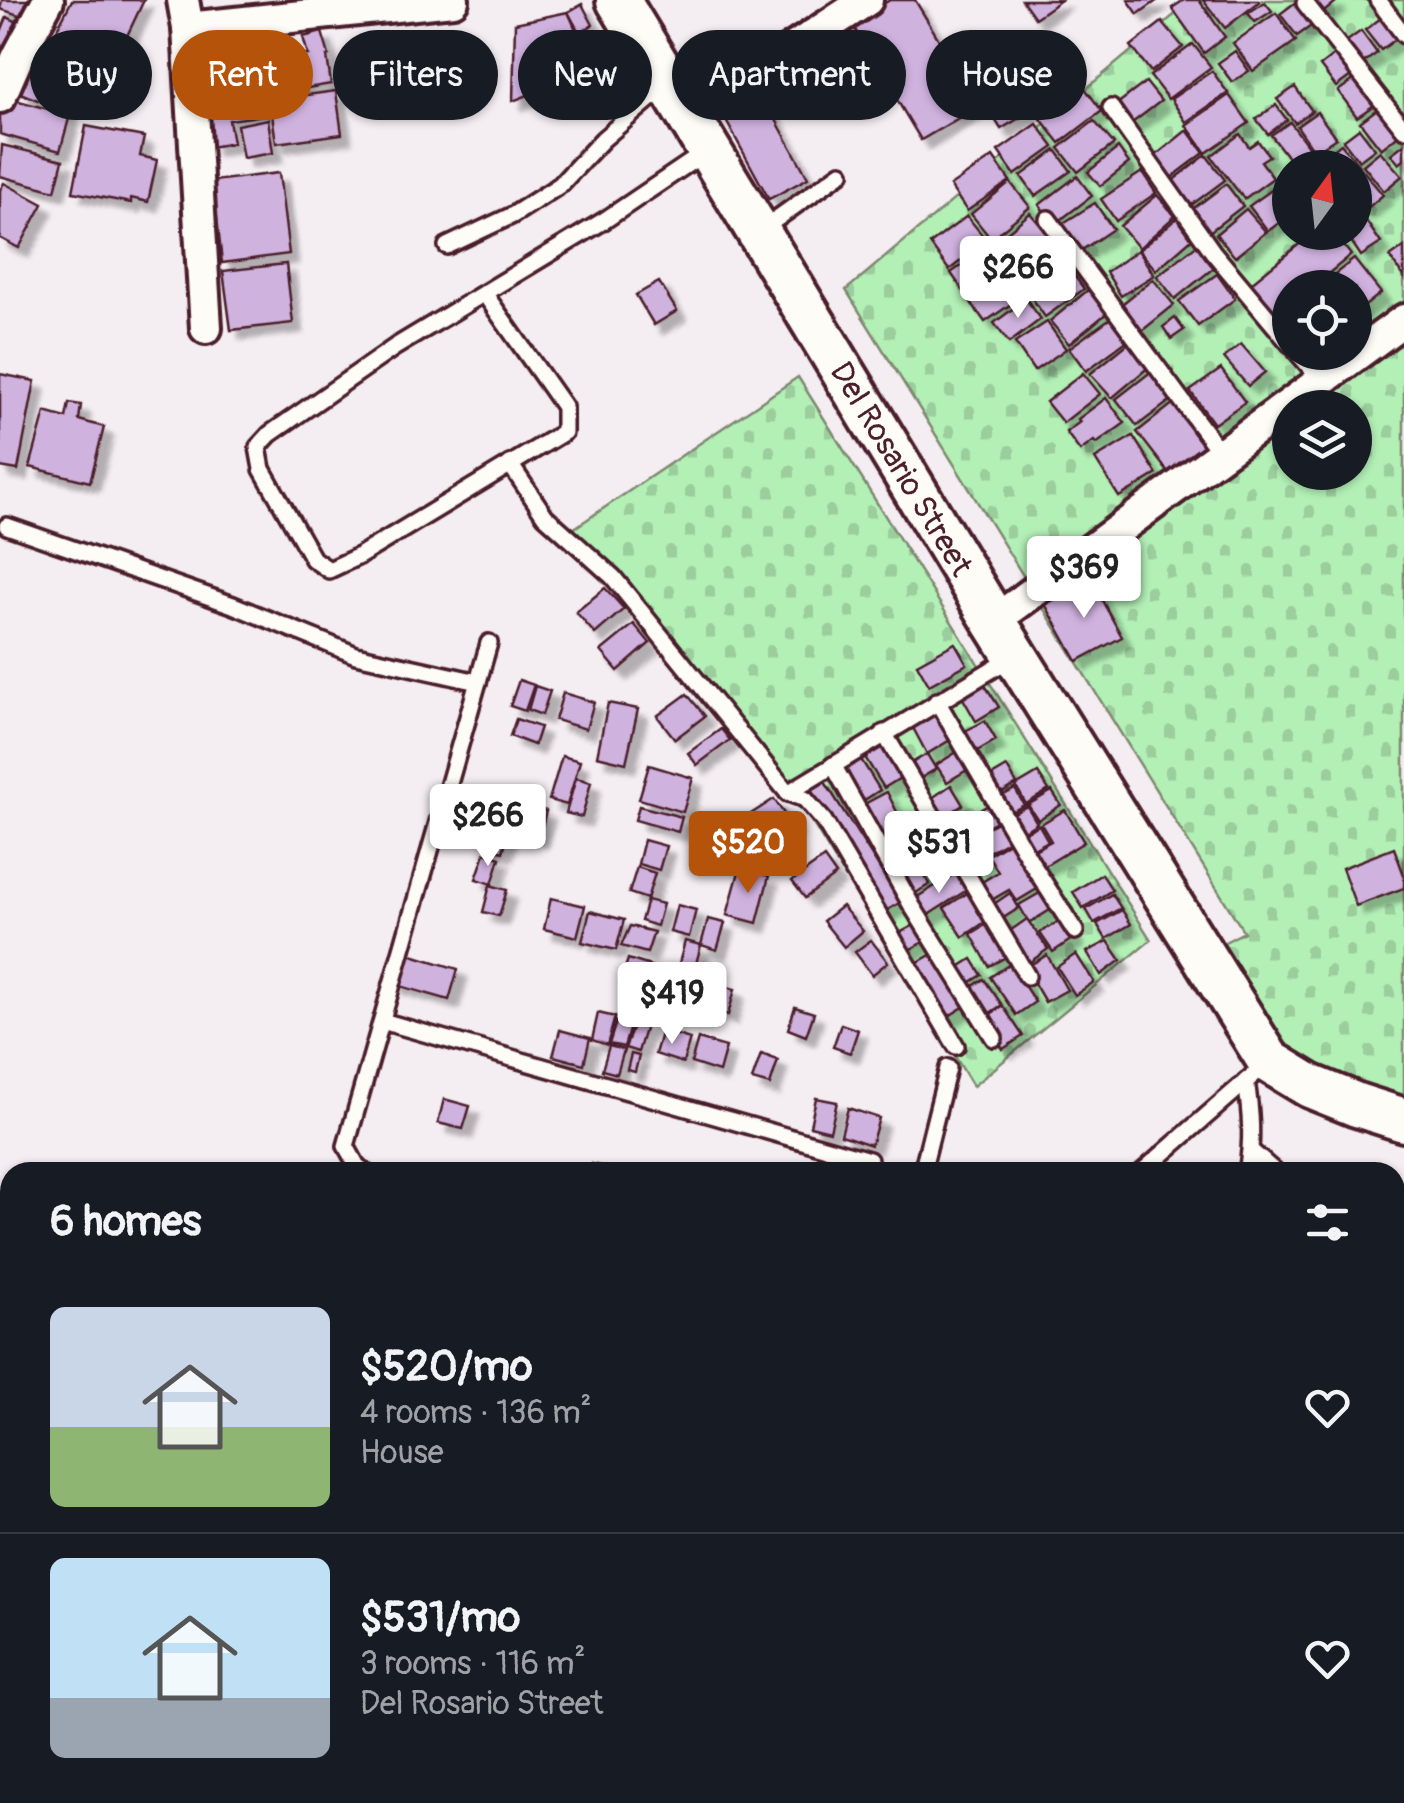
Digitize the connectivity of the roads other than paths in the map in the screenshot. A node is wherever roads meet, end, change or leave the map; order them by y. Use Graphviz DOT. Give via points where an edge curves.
graph roads {
  1 [pos="48,0"];
  2 [pos="453,0"];
  3 [pos="618,0"];
  4 [pos="867,0"];
  5 [pos="1378,0"];
  6 [pos="1306,2"];
  7 [pos="185,14"];
  8 [pos="821,30"];
  9 [pos="1404,35"];
  10 [pos="672,90"];
  11 [pos="0,97"];
  12 [pos="1111,108"];
  13 [pos="677,120"];
  14 [pos="686,120"];
  15 [pos="690,120"];
  16 [pos="1404,129"];
  17 [pos="841,173"];
  18 [pos="1048,219"];
  19 [pos="758,233"];
  20 [pos="447,246"];
  21 [pos="484,292"];
  22 [pos="1404,320"];
  23 [pos="1272,322"];
  24 [pos="206,328"];
  25 [pos="1312,370"];
  26 [pos="1322,382"];
  27 [pos="1222,455"];
  28 [pos="510,464"];
  29 [pos="7,526"];
  30 [pos="1005,638"];
  31 [pos="489,643"];
  32 [pos="478,682"];
  33 [pos="937,701"];
  34 [pos="884,734"];
  35 [pos="833,765"];
  36 [pos="788,793"];
  37 [pos="1075,930"];
  38 [pos="1027,976"];
  39 [pos="382,1022"];
  40 [pos="994,1038"];
  41 [pos="956,1046"];
  42 [pos="948,1068"];
  43 [pos="1258,1071"];
  44 [pos="1404,1120"];
  45 [pos="1251,1151"];
  46 [pos="869,1160"];
  47 [pos="354,1162"];
  48 [pos="924,1162"];
  49 [pos="1153,1162"];
  50 [pos="1249,1162"];
  51 [pos="1264,1162"];
  1 -- 11 [label="street"];
  2 -- 7 [label="street"];
  3 -- 10 [label="main road, Del Rosario Street"];
  4 -- 8 [label="street"];
  5 -- 9 [label="lane"];
  6 -- 16 [label="lane"];
  7 -- 24 [label="street"];
  12 -- 23 [label="lane"];
  13 -- 20 [label="lane" via="604,140 560,185"];
  14 -- 21 [label="lane" via="606,220"];
  15 -- 19 [label="main road, Del Rosario Street"];
  17 -- 19 [label="lane"];
  18 -- 27 [label="lane"];
  19 -- 30 [label="main road, Del Rosario Street"];
  21 -- 28 [label="lane" via="564,407 564,432"];
  21 -- 28 [label="lane" via="258,447 262,469 304,544 329,570"];
  22 -- 26 [label="street"];
  25 -- 26 [label="lane"];
  26 -- 27 [label="street"];
  27 -- 30 [label="street"];
  28 -- 36 [label="lane" via="545,516 613,577"];
  29 -- 32 [label="lane" via="356,655"];
  30 -- 33 [label="lane"];
  30 -- 43 [label="main road, Del Rosario Street"];
  31 -- 32 [label="lane"];
  32 -- 39 [label="lane"];
  33 -- 34 [label="lane"];
  33 -- 37 [label="lane"];
  34 -- 35 [label="lane"];
  34 -- 38 [label="lane"];
  35 -- 36 [label="lane"];
  35 -- 40 [label="lane"];
  36 -- 41 [label="lane" via="805,799 824,821"];
  39 -- 46 [label="lane"];
  39 -- 47 [label="lane" via="346,1146"];
  42 -- 48 [label="lane"];
  43 -- 44 [label="main road, Del Rosario Street"];
  43 -- 45 [label="lane"];
  43 -- 49 [label="lane"];
  45 -- 50 [label="lane"];
  45 -- 51 [label="lane"];
}
